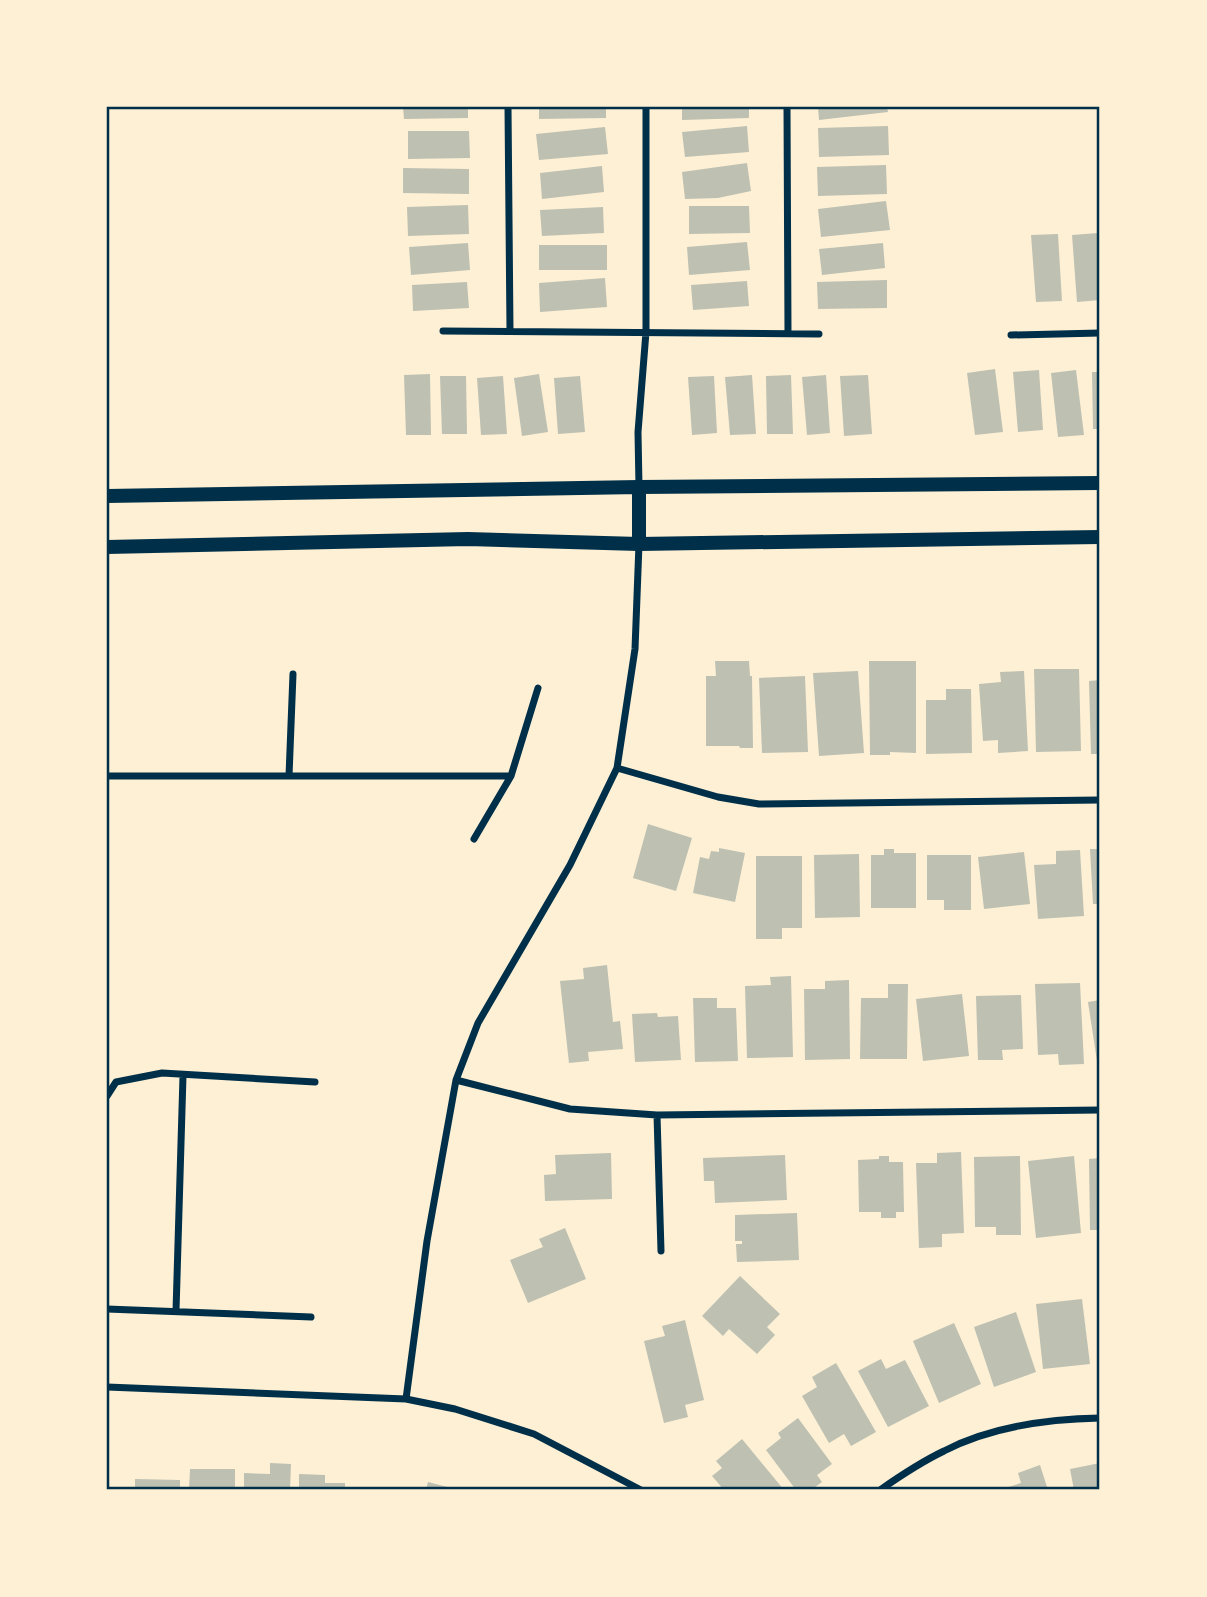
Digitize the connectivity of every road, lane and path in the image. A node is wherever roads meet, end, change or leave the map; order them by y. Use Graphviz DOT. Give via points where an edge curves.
graph roads {
  1 [pos="508,107"];
  2 [pos="646,107"];
  3 [pos="787,107"];
  4 [pos="443,331"];
  5 [pos="510,331"];
  6 [pos="646,332"];
  7 [pos="1100,333"];
  8 [pos="788,334"];
  9 [pos="819,334"];
  10 [pos="1012,335"];
  11 [pos="1100,483"];
  12 [pos="639,486"];
  13 [pos="107,496"];
  14 [pos="1100,537"];
  15 [pos="639,544"];
  16 [pos="107,547"];
  17 [pos="293,674"];
  18 [pos="538,688"];
  19 [pos="617,768"];
  20 [pos="107,776"];
  21 [pos="289,776"];
  22 [pos="511,776"];
  23 [pos="1100,800"];
  24 [pos="474,839"];
  25 [pos="183,1076"];
  26 [pos="456,1080"];
  27 [pos="314,1082"];
  28 [pos="107,1096"];
  29 [pos="1100,1110"];
  30 [pos="657,1115"];
  31 [pos="661,1251"];
  32 [pos="107,1308"];
  33 [pos="176,1311"];
  34 [pos="312,1317"];
  35 [pos="107,1387"];
  36 [pos="406,1399"];
  37 [pos="1100,1418"];
  38 [pos="641,1490"];
  39 [pos="880,1490"];
  1 -- 5 [label="street"];
  2 -- 6 [label="street"];
  3 -- 8 [label="street"];
  4 -- 5 [label="street"];
  5 -- 6 [label="street"];
  6 -- 8 [label="street"];
  6 -- 12 [label="street"];
  7 -- 10 [label="street"];
  8 -- 9 [label="street"];
  11 -- 12 [label="main road"];
  12 -- 13 [label="main road"];
  12 -- 15 [label="main road"];
  14 -- 15 [label="main road"];
  15 -- 16 [label="main road" via="468,539"];
  15 -- 19 [label="street" via="635,649"];
  17 -- 21 [label="street"];
  18 -- 22 [label="street"];
  19 -- 23 [label="street" via="718,797 759,803"];
  19 -- 26 [label="street" via="570,865 478,1023"];
  20 -- 21 [label="street"];
  21 -- 22 [label="street"];
  22 -- 24 [label="street"];
  25 -- 27 [label="street"];
  25 -- 28 [label="street" via="162,1073 116,1082"];
  25 -- 33 [label="street"];
  26 -- 30 [label="street" via="570,1110"];
  26 -- 36 [label="street"];
  29 -- 30 [label="street"];
  30 -- 31 [label="street"];
  32 -- 33 [label="street"];
  33 -- 34 [label="street"];
  35 -- 36 [label="street"];
  36 -- 38 [label="street" via="534,1434"];
  37 -- 39 [label="street" via="1006,1429 946,1450"];
}
